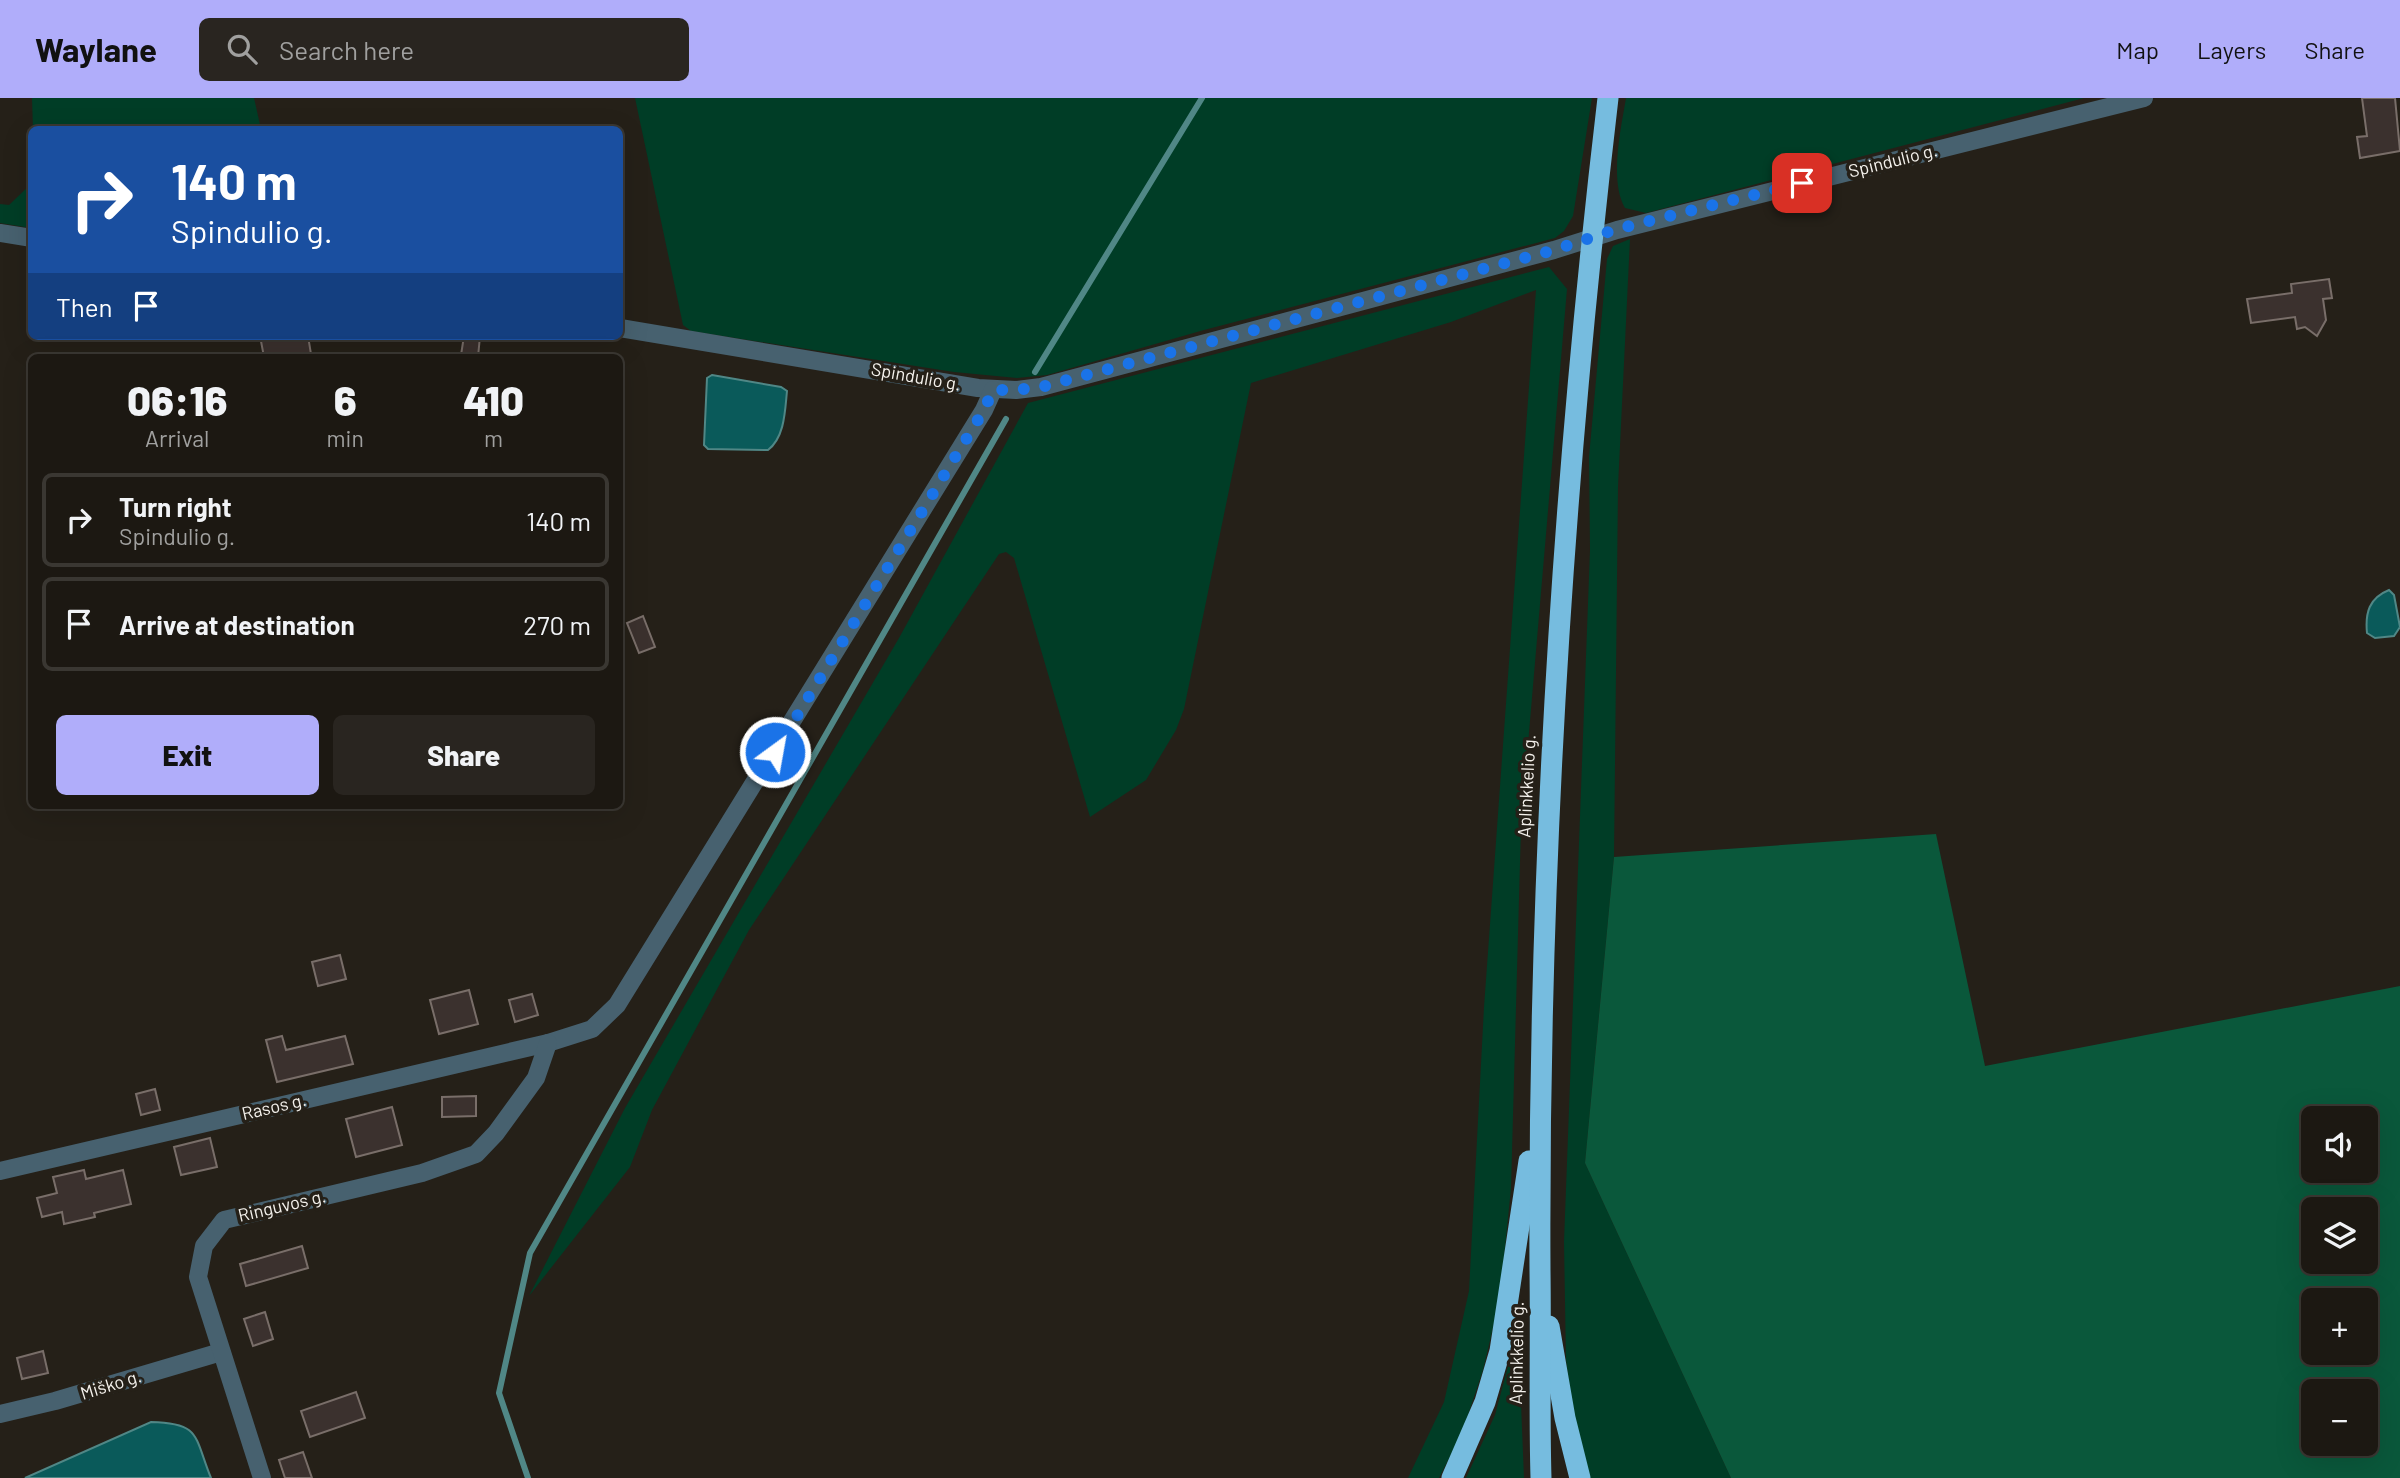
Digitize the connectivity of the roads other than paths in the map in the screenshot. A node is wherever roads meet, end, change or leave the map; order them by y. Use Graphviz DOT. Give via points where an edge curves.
graph roads {
  1 [pos="1608,98"];
  2 [pos="2144,98"];
  3 [pos="0,233"];
  4 [pos="28,237"];
  5 [pos="1592,237"];
  6 [pos="623,328"];
  7 [pos="993,390"];
  8 [pos="548,1043"];
  9 [pos="1539,1089"];
  10 [pos="0,1171"];
  11 [pos="1541,1279"];
  12 [pos="220,1352"];
  13 [pos="0,1414"];
  14 [pos="262,1478"];
  15 [pos="1452,1478"];
  16 [pos="1541,1478"];
  17 [pos="1580,1478"];
  1 -- 5 [label="highway, Aplinkkelio g."];
  2 -- 5 [label="street, Spindulio g."];
  3 -- 4 [label="street"];
  5 -- 7 [label="street, Spindulio g." via="1041,387"];
  5 -- 9 [label="highway, Aplinkkelio g." via="1559,629"];
  6 -- 7 [label="street, Spindulio g."];
  7 -- 8 [label="street, Rasos g." via="617,1005 593,1029"];
  8 -- 10 [label="street, Rasos g."];
  8 -- 12 [label="street, Ringuvos g." via="536,1078 476,1154 422,1173 223,1220 204,1247 198,1277"];
  9 -- 11 [label="highway, Aplinkkelio g."];
  9 -- 15 [label="highway" via="1500,1351 1485,1402"];
  11 -- 16 [label="highway, Aplinkkelio g."];
  11 -- 17 [label="highway" via="1564,1418"];
  12 -- 13 [label="street, Miško g."];
  12 -- 14 [label="street, Ringuvos g."];
}
